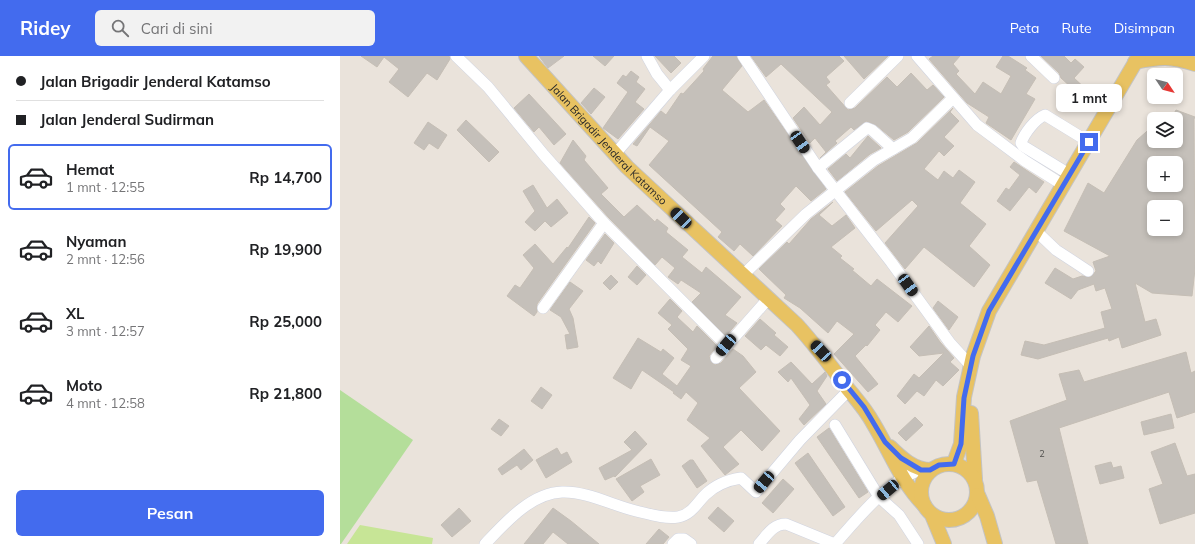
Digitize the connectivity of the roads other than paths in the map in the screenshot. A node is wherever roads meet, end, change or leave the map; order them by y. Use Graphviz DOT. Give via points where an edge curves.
graph roads {
  1 [pos="456,56"];
  2 [pos="526,56"];
  3 [pos="647,56"];
  4 [pos="704,56"];
  5 [pos="743,56"];
  6 [pos="898,56"];
  7 [pos="1030,56"];
  8 [pos="920,57"];
  9 [pos="1137,59"];
  10 [pos="1195,64"];
  11 [pos="1054,78"];
  12 [pos="670,90"];
  13 [pos="953,98"];
  14 [pos="850,102"];
  15 [pos="1089,142"];
  16 [pos="893,149"];
  17 [pos="615,154"];
  18 [pos="818,168"];
  19 [pos="1066,179"];
  20 [pos="835,190"];
  21 [pos="604,223"];
  22 [pos="1035,230"];
  23 [pos="1088,271"];
  24 [pos="743,275"];
  25 [pos="768,299"];
  26 [pos="543,308"];
  27 [pos="726,345"];
  28 [pos="716,358"];
  29 [pos="971,366"];
  30 [pos="967,382"];
  31 [pos="849,390"];
  32 [pos="835,426"];
  33 [pos="885,442"];
  34 [pos="954,464"];
  35 [pos="926,470"];
  36 [pos="902,478"];
  37 [pos="975,479"];
  38 [pos="978,495"];
  39 [pos="879,497"];
  40 [pos="928,510"];
  41 [pos="485,544"];
  42 [pos="673,544"];
  43 [pos="691,544"];
  44 [pos="759,544"];
  45 [pos="835,544"];
  46 [pos="918,544"];
  47 [pos="944,544"];
  48 [pos="995,544"];
  1 -- 21 [label="street" via="488,87 564,180"];
  2 -- 17 [label="main road, Jalan Brigadir Jenderal Katamso"];
  3 -- 12 [label="street"];
  4 -- 12 [label="street"];
  5 -- 18 [label="street"];
  6 -- 14 [label="street"];
  7 -- 11 [label="street"];
  8 -- 13 [label="street"];
  9 -- 10 [label="main road" via="1173,57"];
  9 -- 15 [label="main road"];
  12 -- 17 [label="street"];
  13 -- 16 [label="street" via="912,138"];
  13 -- 19 [label="street" via="977,125 995,140"];
  15 -- 19 [label="main road"];
  15 -- 19 [label="street" via="1045,115 1038,119 1023,139 1023,146"];
  16 -- 18 [label="street" via="867,128"];
  16 -- 20 [label="street"];
  17 -- 24 [label="main road, Jalan Brigadir Jenderal Katamso"];
  18 -- 20 [label="street"];
  19 -- 22 [label="main road"];
  20 -- 24 [label="street" via="806,214"];
  20 -- 29 [label="street" via="950,343"];
  21 -- 26 [label="street"];
  21 -- 27 [label="street"];
  22 -- 23 [label="street" via="1056,250"];
  22 -- 29 [label="main road" via="989,311"];
  24 -- 25 [label="main road, Jalan Brigadir Jenderal Katamso"];
  25 -- 27 [label="street"];
  25 -- 31 [label="main road, Jalan Brigadir Jenderal Katamso" via="821,351"];
  27 -- 28 [label="street"];
  29 -- 30 [label="main road"];
  30 -- 34 [label="main road" via="962,435"];
  30 -- 37 [label="main road"];
  31 -- 33 [label="main road, Jalan Brigadir Jenderal Katamso" via="864,407"];
  31 -- 41 [label="street" via="800,440 756,492 741,478 734,479 712,489 690,512 679,517 660,517 589,497 561,492 531,503"];
  32 -- 39 [label="street"];
  33 -- 35 [label="main road" via="901,458"];
  33 -- 36 [label="main road"];
  34 -- 35 [label="main road" via="939,465"];
  34 -- 37 [label="main road" via="966,469"];
  35 -- 36 [label="street"];
  35 -- 40 [label="main road" via="921,496"];
  36 -- 39 [label="street"];
  36 -- 40 [label="main road"];
  37 -- 38 [label="main road"];
  38 -- 40 [label="main road" via="975,505 960,518 941,519"];
  38 -- 48 [label="main road"];
  39 -- 45 [label="street"];
  39 -- 46 [label="street" via="899,515"];
  40 -- 47 [label="main road"];
  42 -- 43 [label="street" via="678,539 684,539"];
  44 -- 45 [label="street" via="770,530 779,524 786,524"];
}
